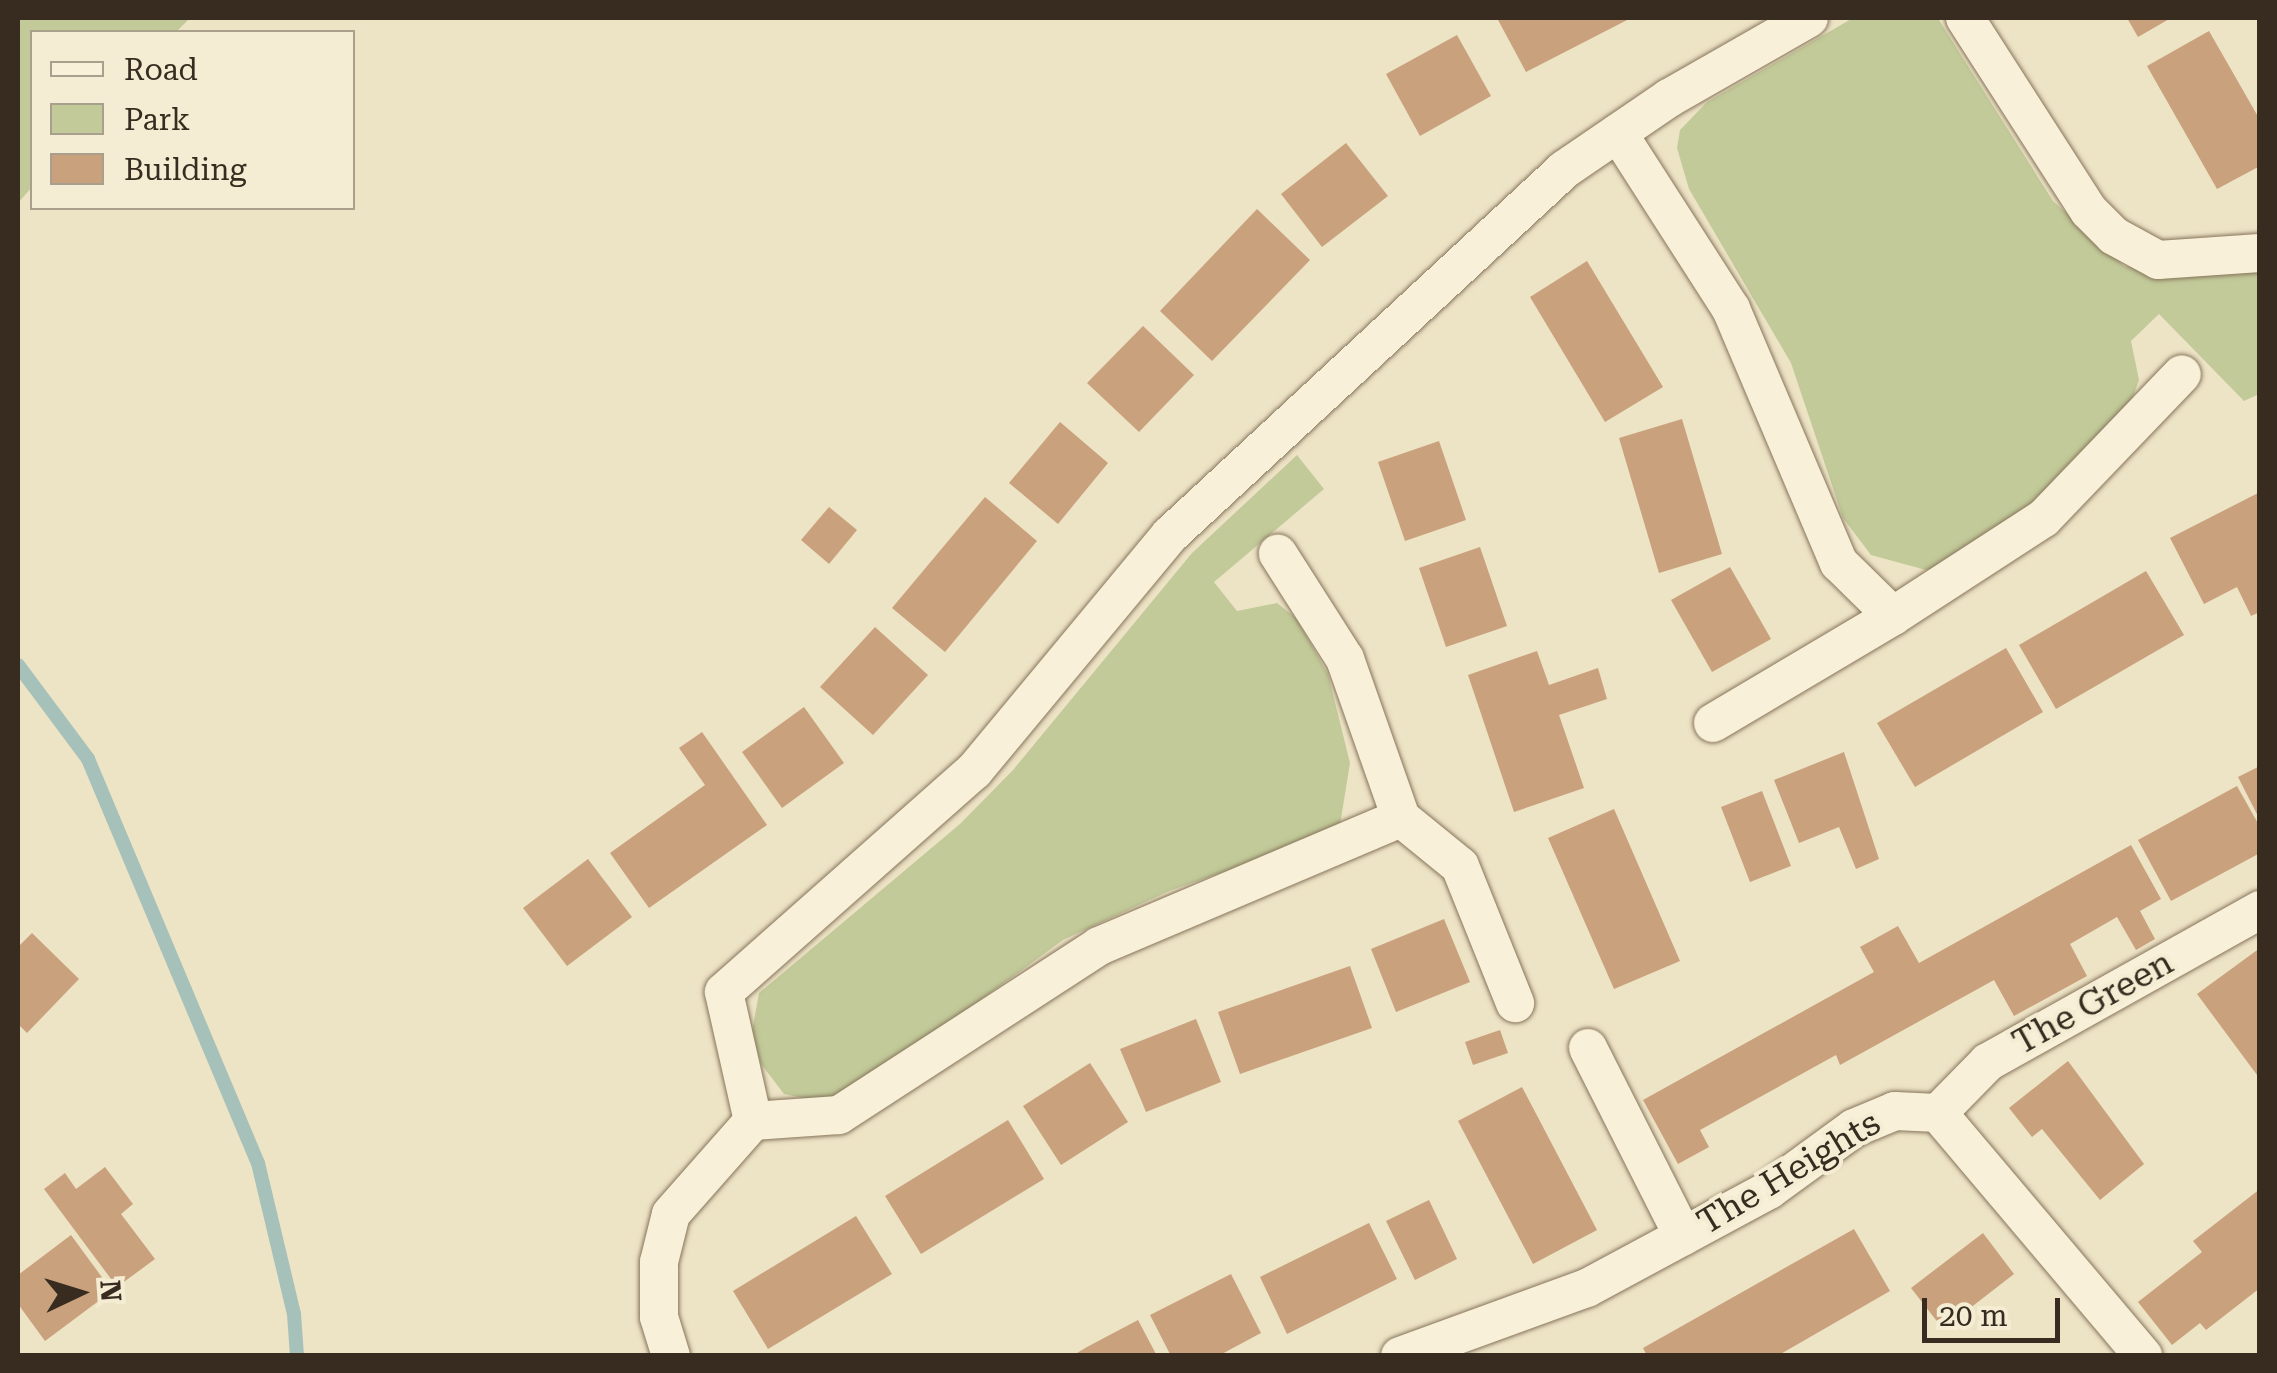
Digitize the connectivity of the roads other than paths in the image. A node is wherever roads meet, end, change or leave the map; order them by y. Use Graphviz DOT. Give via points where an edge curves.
graph roads {
  1 [pos="1809,18"];
  2 [pos="1965,18"];
  3 [pos="1618,133"];
  4 [pos="2260,253"];
  5 [pos="2182,374"];
  6 [pos="1278,554"];
  7 [pos="1893,616"];
  8 [pos="1714,723"];
  9 [pos="1401,818"];
  10 [pos="2260,910"];
  11 [pos="1515,1002"];
  12 [pos="1588,1048"];
  13 [pos="1938,1113"];
  14 [pos="752,1121"];
  15 [pos="1683,1236"];
  16 [pos="671,1356"];
  17 [pos="1400,1356"];
  18 [pos="2143,1356"];
  1 -- 3 [label="street"];
  2 -- 4 [label="street" via="2088,212 2114,236 2158,260"];
  3 -- 7 [label="street" via="1731,309 1840,563"];
  3 -- 14 [label="street" via="1565,169 1170,535 974,771 818,916 724,992"];
  5 -- 7 [label="street" via="2044,518"];
  6 -- 9 [label="street" via="1345,659"];
  7 -- 8 [label="street"];
  9 -- 11 [label="street" via="1460,866"];
  9 -- 14 [label="street" via="1098,946 839,1115"];
  10 -- 13 [label="street, The Green" via="1988,1062"];
  12 -- 15 [label="street, The Heights"];
  13 -- 15 [label="street, The Heights" via="1894,1110 1854,1128 1769,1190"];
  13 -- 18 [label="street"];
  14 -- 16 [label="street" via="671,1214 659,1262 660,1317"];
  15 -- 17 [label="street, The Heights" via="1587,1288"];
}
